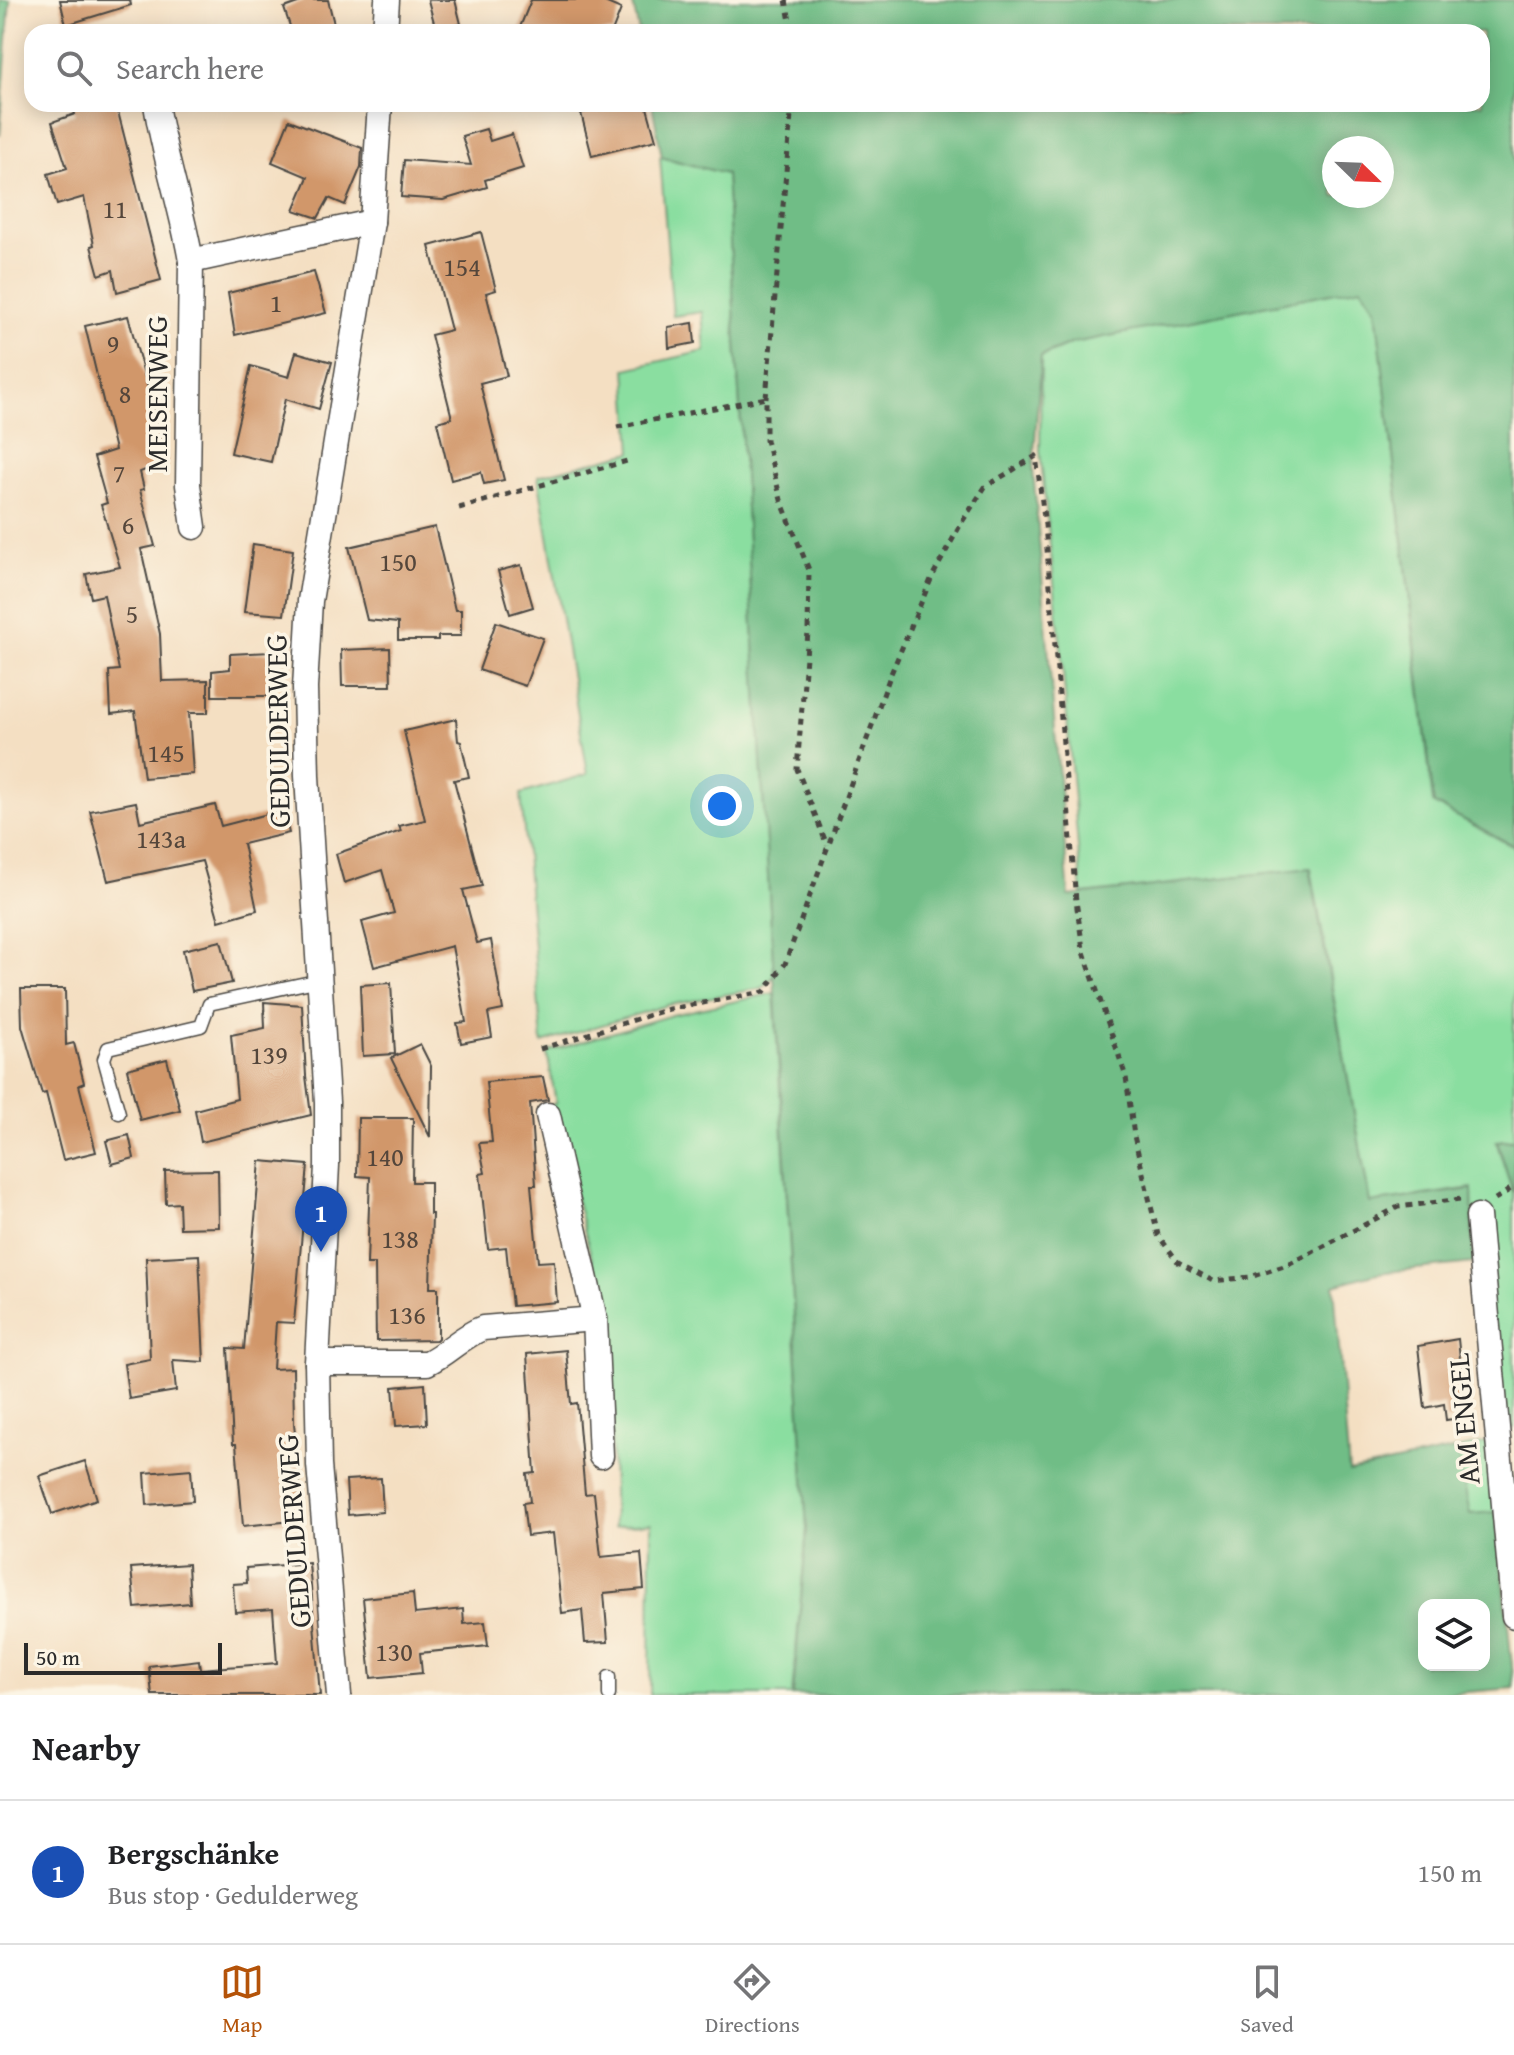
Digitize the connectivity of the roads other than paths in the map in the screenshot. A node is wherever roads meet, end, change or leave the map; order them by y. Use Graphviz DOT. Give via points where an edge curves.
graph roads {
  1 [pos="387,0"];
  2 [pos="386,24"];
  3 [pos="157,112"];
  4 [pos="379,112"];
  5 [pos="372,222"];
  6 [pos="191,261"];
  7 [pos="194,527"];
  8 [pos="320,980"];
  9 [pos="119,1113"];
  10 [pos="548,1115"];
  11 [pos="1478,1216"];
  12 [pos="595,1319"];
  13 [pos="317,1363"];
  14 [pos="601,1456"];
  15 [pos="1514,1616"];
  16 [pos="609,1677"];
  17 [pos="339,1695"];
  18 [pos="609,1695"];
  1 -- 2 [label="street"];
  3 -- 6 [label="street, MEISENWEG"];
  4 -- 5 [label="street, GEDULDERWEG"];
  5 -- 6 [label="street"];
  5 -- 8 [label="street, GEDULDERWEG" via="307,640 307,776"];
  6 -- 7 [label="street, MEISENWEG" via="188,485"];
  8 -- 9 [label="lane" via="209,1004 201,1026 108,1048 104,1059"];
  8 -- 13 [label="street, GEDULDERWEG" via="327,1165"];
  10 -- 12 [label="street"];
  11 -- 15 [label="street, AM ENGEL"];
  12 -- 13 [label="street" via="483,1328 427,1363"];
  12 -- 14 [label="street"];
  13 -- 17 [label="street, GEDULDERWEG" via="319,1465"];
  16 -- 18 [label="lane"];
}
